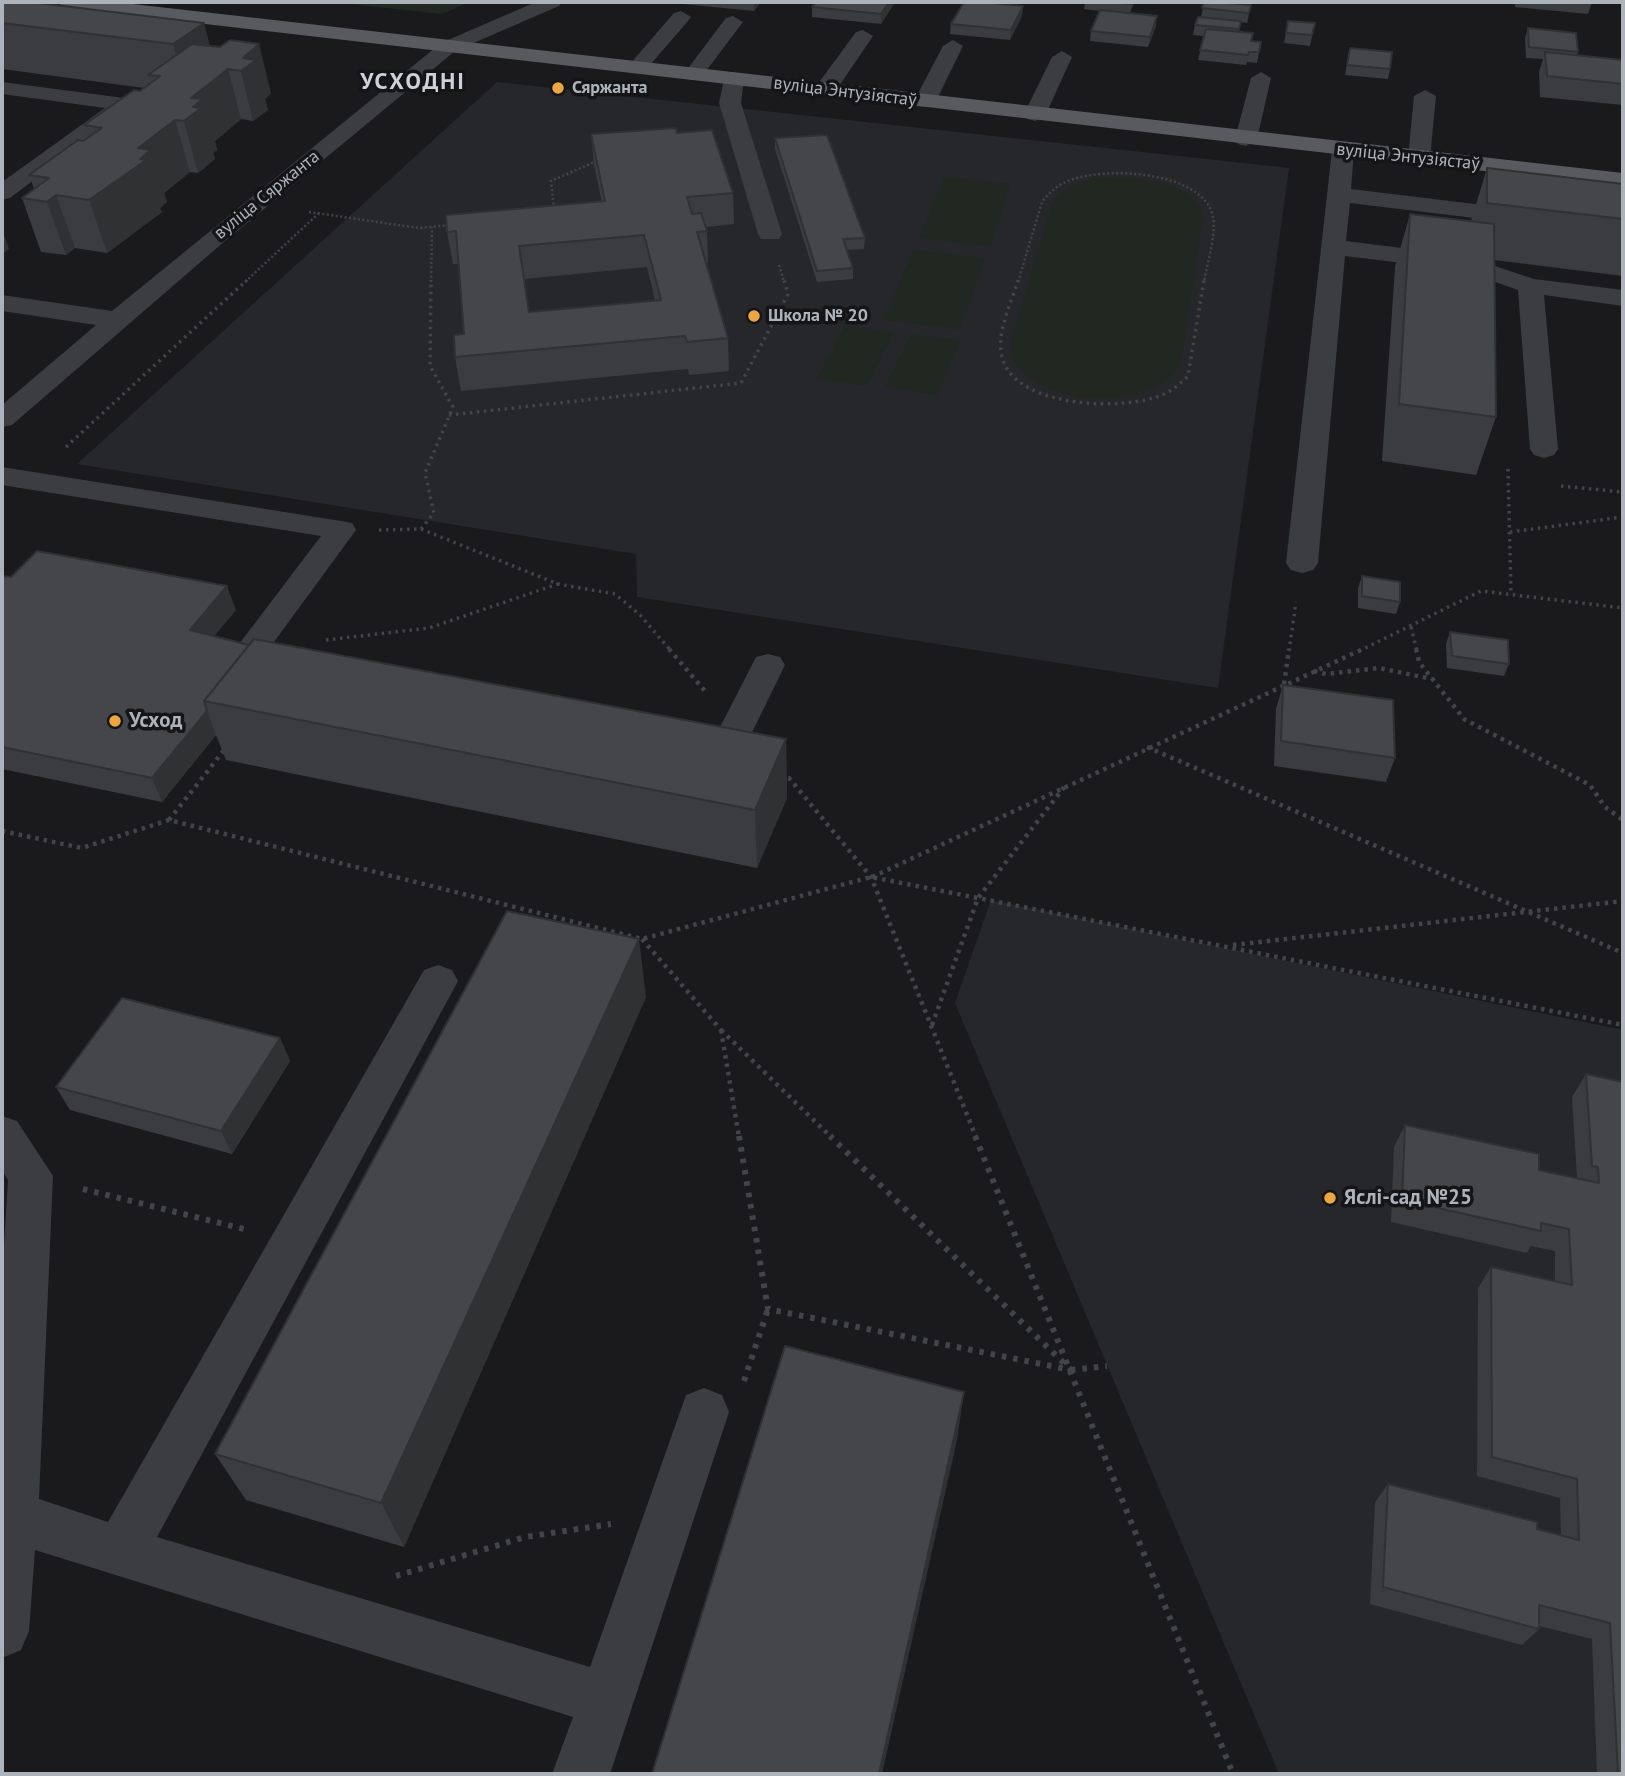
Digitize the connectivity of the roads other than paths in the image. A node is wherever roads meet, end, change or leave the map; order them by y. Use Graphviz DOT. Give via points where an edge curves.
graph roads {
  1 [pos="66,2"];
  2 [pos="552,2"];
  3 [pos="681,17"];
  4 [pos="733,22"];
  5 [pos="863,36"];
  6 [pos="953,46"];
  7 [pos="448,47"];
  8 [pos="1062,57"];
  9 [pos="637,68"];
  10 [pos="693,75"];
  11 [pos="1261,78"];
  12 [pos="734,79"];
  13 [pos="2,88"];
  14 [pos="825,90"];
  15 [pos="1425,96"];
  16 [pos="925,102"];
  17 [pos="1035,114"];
  18 [pos="1246,139"];
  19 [pos="1343,150"];
  20 [pos="1419,158"];
  21 [pos="1623,180"];
  22 [pos="2,193"];
  23 [pos="1339,195"];
  24 [pos="1623,229"];
  25 [pos="770,234"];
  26 [pos="1334,247"];
  27 [pos="1530,286"];
  28 [pos="1623,298"];
  29 [pos="2,303"];
  30 [pos="117,320"];
  31 [pos="2,419"];
  32 [pos="1544,449"];
  33 [pos="17,478"];
  34 [pos="1302,563"];
  35 [pos="768,665"];
  36 [pos="305,666"];
  37 [pos="671,741"];
  38 [pos="438,981"];
  39 [pos="2,1134"];
  40 [pos="704,1412"];
  41 [pos="12,1516"];
  42 [pos="120,1552"];
  43 [pos="2,1631"];
  44 [pos="607,1700"];
  45 [pos="581,1774"];
  1 -- 7 [label="main road, вуліца Энтузіястаў"];
  2 -- 7 [label="street, вуліца Сяржанта"];
  3 -- 9 [label="street"];
  4 -- 10 [label="street"];
  5 -- 14 [label="street"];
  6 -- 16 [label="street"];
  7 -- 9 [label="main road, вуліца Энтузіястаў"];
  7 -- 30 [label="street, вуліца Сяржанта"];
  8 -- 17 [label="street"];
  9 -- 10 [label="main road, вуліца Энтузіястаў"];
  10 -- 12 [label="main road, вуліца Энтузіястаў"];
  11 -- 18 [label="street"];
  12 -- 14 [label="main road, вуліца Энтузіястаў"];
  12 -- 25 [label="street" via="730,103"];
  13 -- 22 [label="street" via="124,104"];
  14 -- 16 [label="main road, вуліца Энтузіястаў"];
  15 -- 20 [label="street"];
  16 -- 17 [label="main road, вуліца Энтузіястаў"];
  17 -- 18 [label="main road, вуліца Энтузіястаў"];
  18 -- 19 [label="main road, вуліца Энтузіястаў"];
  19 -- 20 [label="main road, вуліца Энтузіястаў"];
  19 -- 23 [label="street"];
  20 -- 21 [label="main road, вуліца Энтузіястаў"];
  23 -- 24 [label="street"];
  23 -- 26 [label="street"];
  26 -- 27 [label="street" via="1465,263"];
  26 -- 34 [label="street"];
  27 -- 28 [label="street"];
  27 -- 32 [label="street"];
  29 -- 30 [label="street"];
  30 -- 31 [label="street, вуліца Сяржанта"];
  33 -- 36 [label="street" via="341,530 250,652"];
  35 -- 37 [label="street" via="725,752"];
  38 -- 42 [label="street"];
  39 -- 41 [label="street" via="31,1176"];
  40 -- 44 [label="street"];
  41 -- 42 [label="street"];
  41 -- 43 [label="street"];
  42 -- 44 [label="street"];
  44 -- 45 [label="street"];
}
